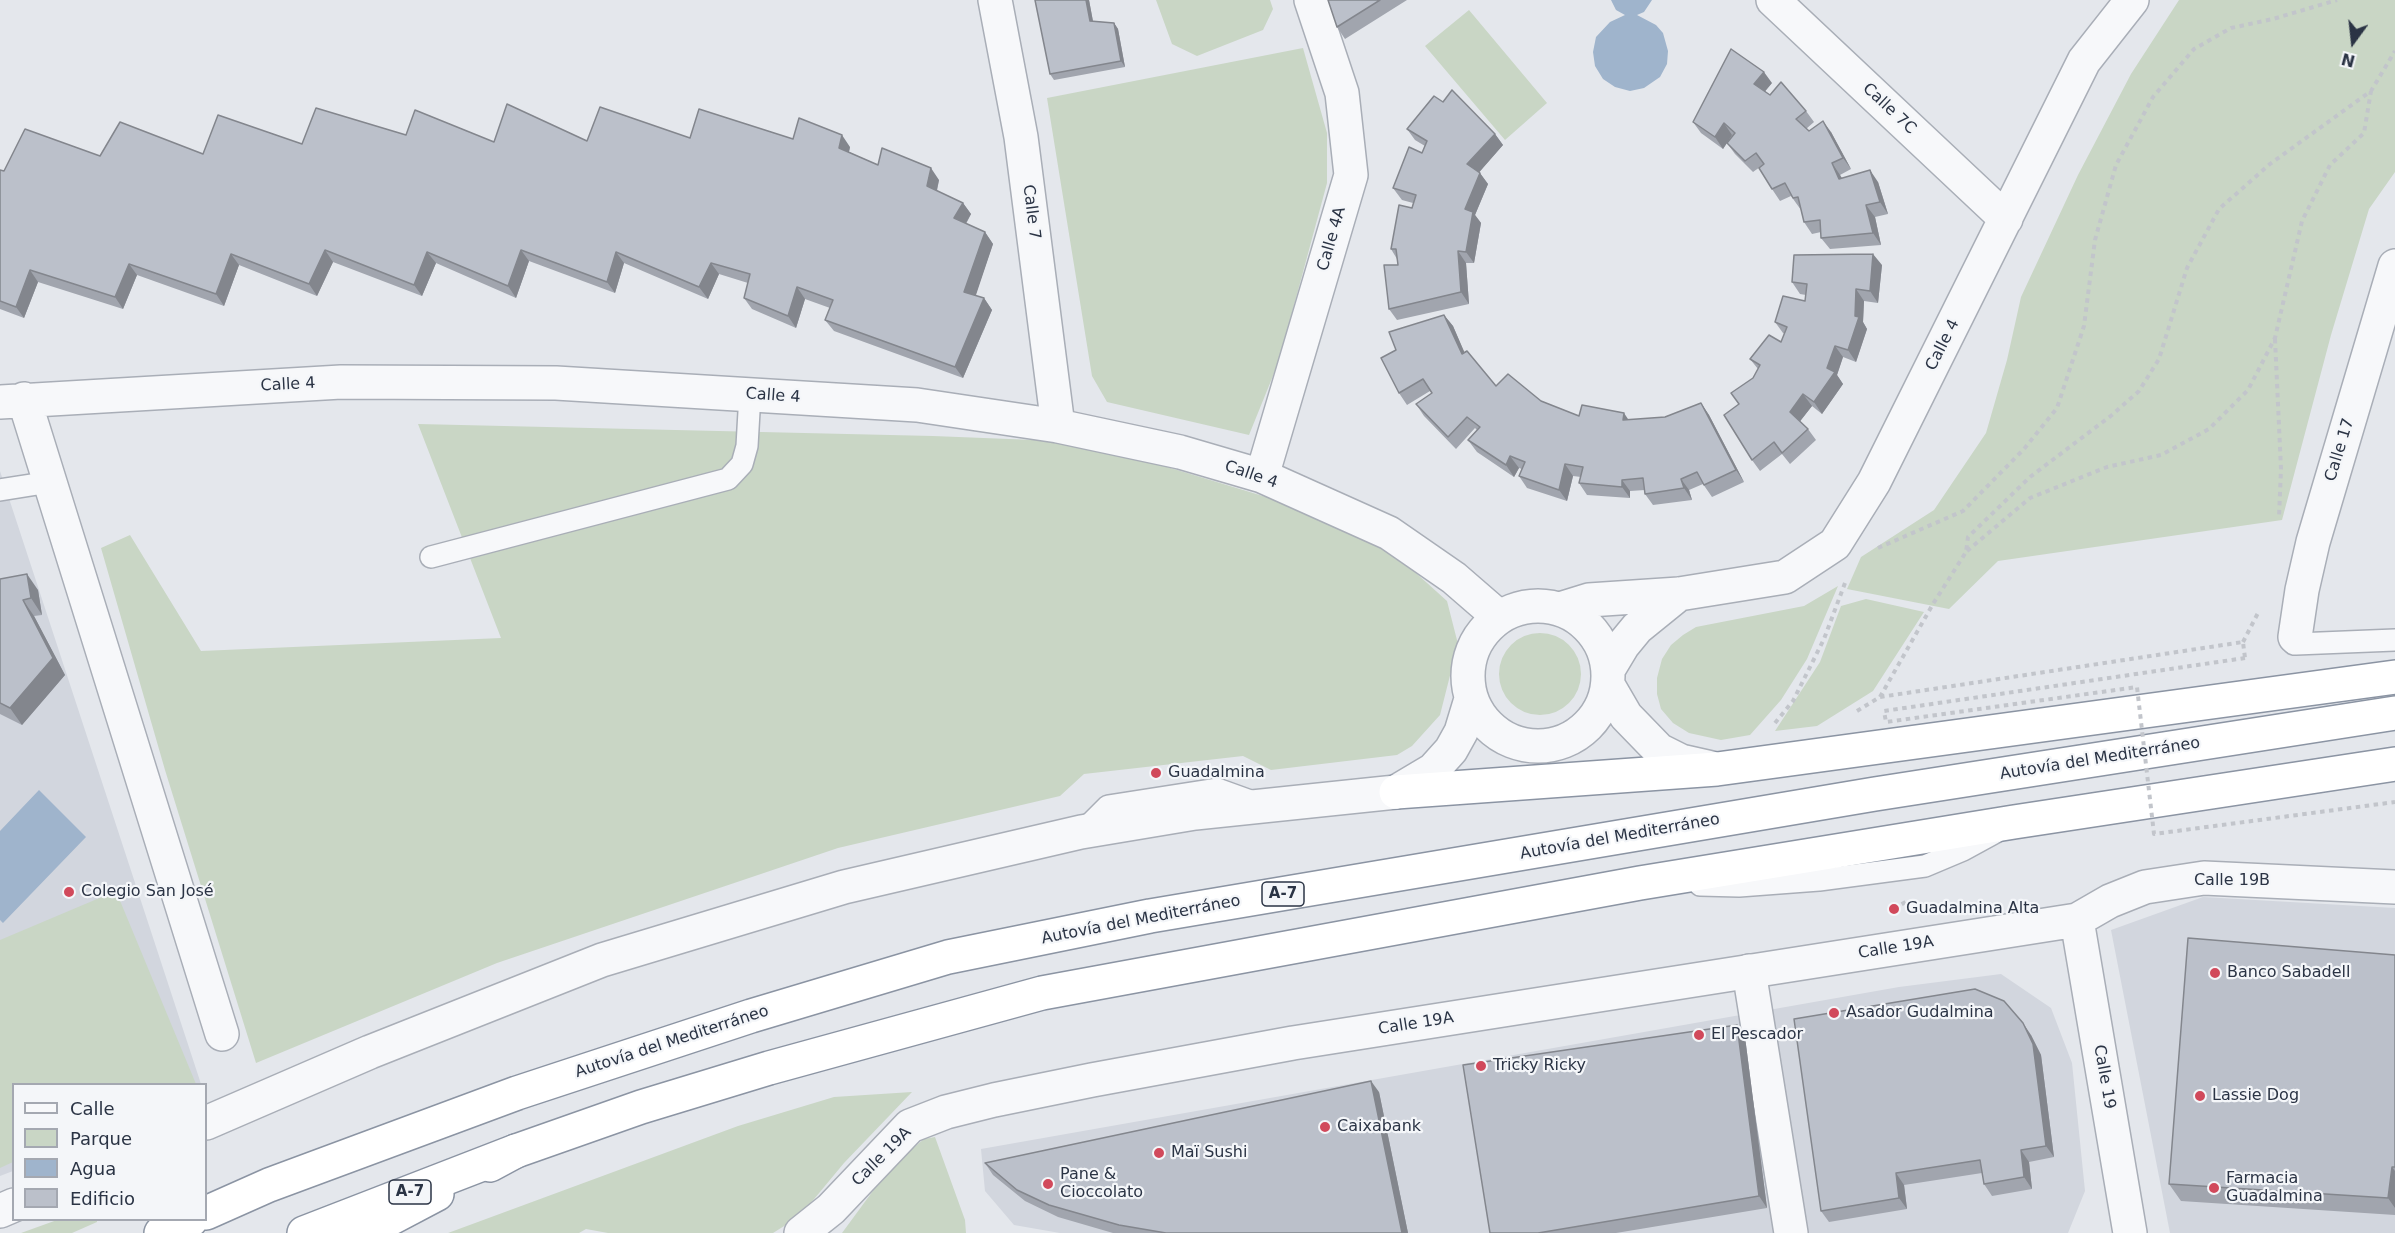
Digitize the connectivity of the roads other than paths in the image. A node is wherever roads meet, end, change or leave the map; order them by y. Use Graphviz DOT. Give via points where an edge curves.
graph roads {
  1 [pos="995,0"];
  2 [pos="1311,0"];
  3 [pos="1773,0"];
  4 [pos="2132,0"];
  5 [pos="2006,219"];
  6 [pos="2395,266"];
  7 [pos="750,394"];
  8 [pos="12,400"];
  9 [pos="1058,426"];
  10 [pos="1262,476"];
  11 [pos="50,482"];
  12 [pos="0,490"];
  13 [pos="430,557"];
  14 [pos="1679,594"];
  15 [pos="1560,609"];
  16 [pos="1499,617"];
  17 [pos="2295,637"];
  18 [pos="2395,640"];
  19 [pos="1608,677"];
  20 [pos="2395,677"];
  21 [pos="1471,699"];
  22 [pos="2395,712"];
  23 [pos="2395,764"];
  24 [pos="1717,769"];
  25 [pos="1396,792"];
  26 [pos="2395,887"];
  27 [pos="2077,920"];
  28 [pos="1749,971"];
  29 [pos="222,1034"];
  30 [pos="207,1123"];
  31 [pos="516,1152"];
  32 [pos="207,1213"];
  33 [pos="189,1221"];
  34 [pos="161,1233"];
  35 [pos="304,1233"];
  36 [pos="363,1233"];
  37 [pos="801,1233"];
  38 [pos="1791,1233"];
  39 [pos="2130,1233"];
  1 -- 9 [label="street, Calle 7" via="1021,137"];
  2 -- 10 [label="street, Calle 4A" via="1342,93 1351,175"];
  3 -- 5 [label="street, Calle 7C"];
  4 -- 5 [label="street, Calle 4" via="2084,61"];
  5 -- 14 [label="street, Calle 4" via="1874,482 1835,544 1785,577"];
  6 -- 17 [label="street, Calle 17" via="2313,542"];
  7 -- 8 [label="street, Calle 4" via="556,383 340,382"];
  7 -- 9 [label="street, Calle 4" via="917,405"];
  7 -- 13 [label="lane" via="747,446 742,464 728,479"];
  8 -- 11 [label="street"];
  9 -- 10 [label="street, Calle 4" via="1180,452"];
  10 -- 16 [label="street, Calle 4" via="1389,532 1454,578"];
  11 -- 12 [label="lane"];
  11 -- 29 [label="street"];
  14 -- 15 [label="street, Calle 4" via="1589,600"];
  14 -- 19 [label="street, Calle 4" via="1637,628 1623,645"];
  15 -- 16 [label="street" via="1539,605 1518,608"];
  15 -- 19 [label="street" via="1593,632 1603,650"];
  16 -- 21 [label="street" via="1484,629 1468,662"];
  17 -- 18 [label="lane" via="2294,644"];
  19 -- 21 [label="street" via="1603,703 1594,719 1564,741 1545,746 1508,740 1492,730"];
  19 -- 24 [label="street" via="1626,716 1659,750 1681,761"];
  20 -- 24 [label="highway"];
  21 -- 25 [label="street" via="1451,750 1433,770"];
  22 -- 32 [label="highway, Autovía del Mediterráneo / A-7" via="1887,792 1150,916 948,957 751,1016 517,1093 269,1185"];
  23 -- 31 [label="highway, A-7" via="1640,883 1042,993 769,1068 641,1107"];
  24 -- 25 [label="highway"];
  25 -- 30 [label="street" via="1195,813 1081,832 844,887 602,960 370,1052"];
  26 -- 27 [label="street, Calle 19B" via="2205,878 2145,887 2109,901"];
  27 -- 28 [label="street, Calle 19A"];
  27 -- 39 [label="street, Calle 19"];
  28 -- 37 [label="street, Calle 19A" via="1293,1043 946,1112 910,1126 831,1209"];
  28 -- 38 [label="street"];
  31 -- 35 [label="highway, A-7"];
  31 -- 36 [label="highway"];
  33 -- 34 [label="highway"];
}
